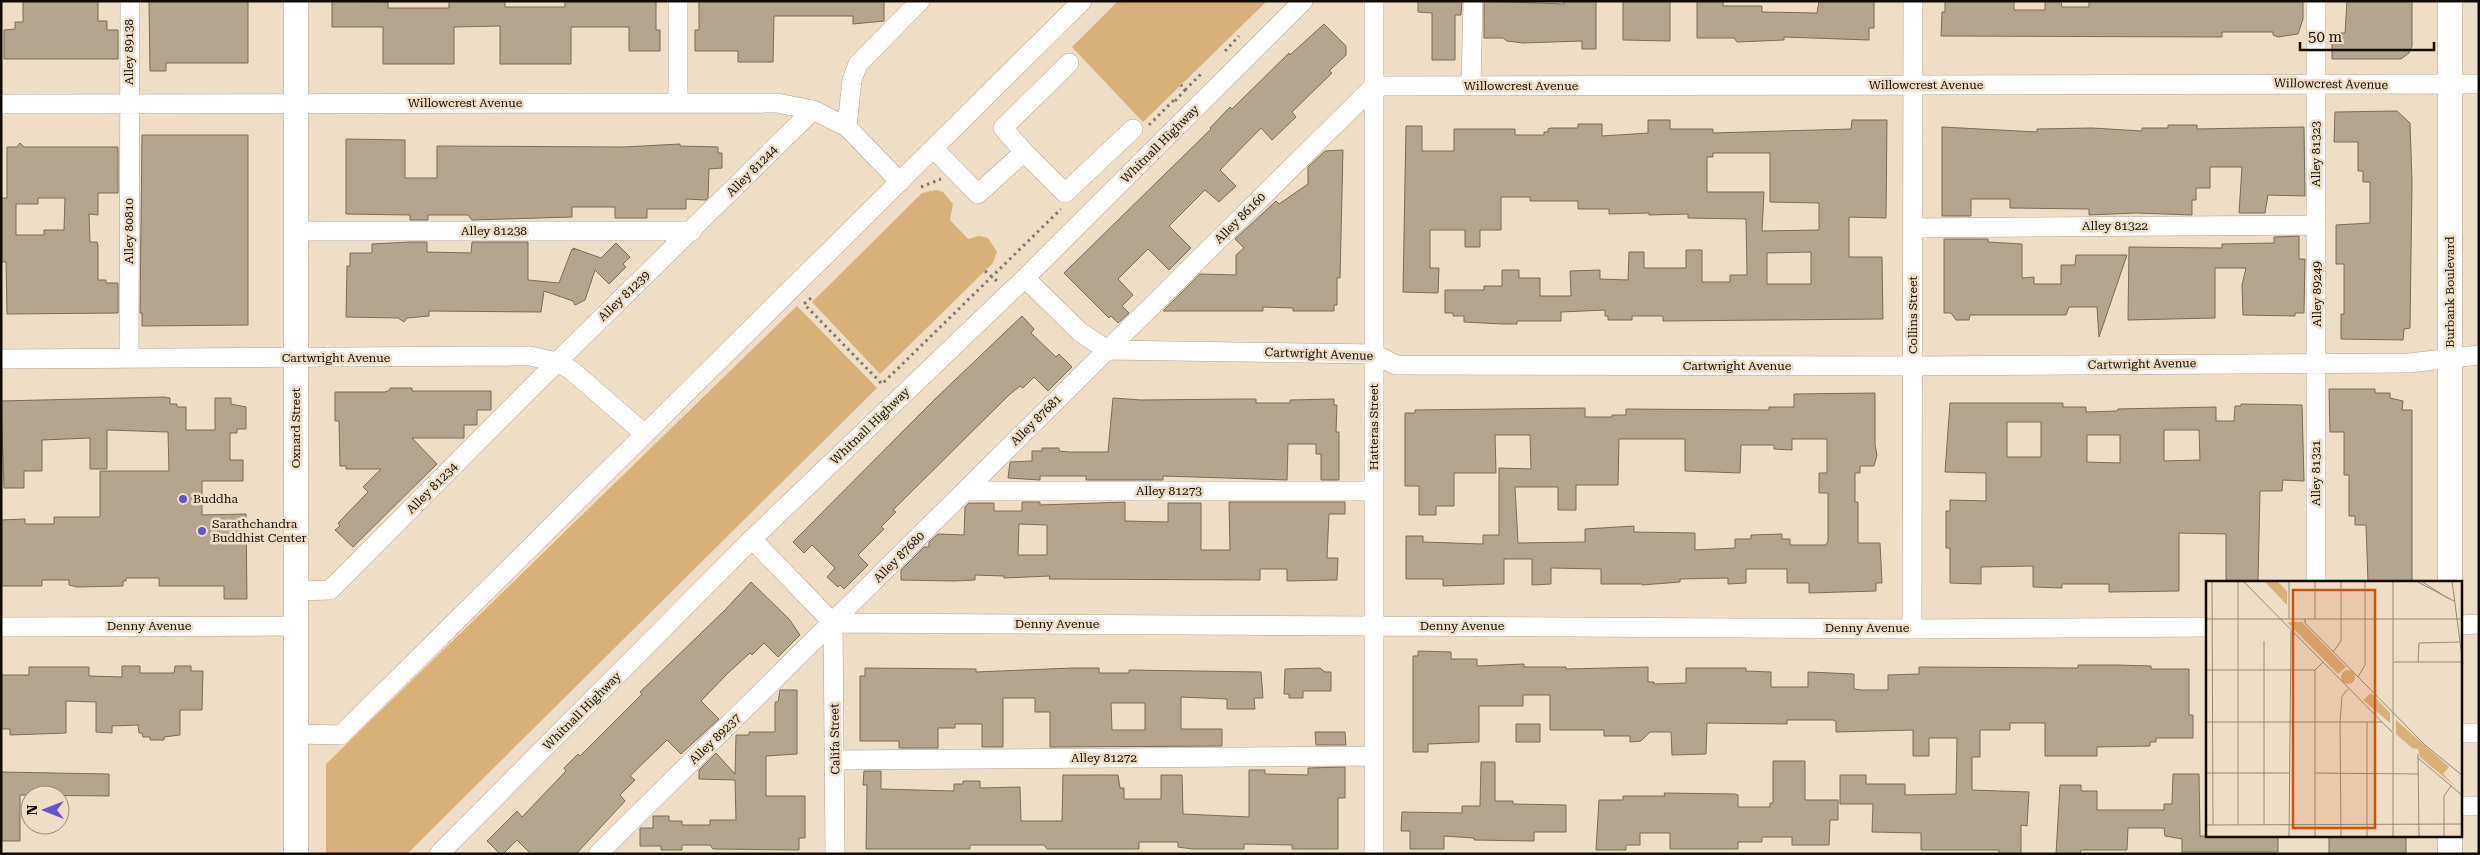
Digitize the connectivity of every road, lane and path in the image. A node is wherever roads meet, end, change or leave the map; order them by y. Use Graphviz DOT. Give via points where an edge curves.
graph roads {
  1 [pos="130,1"];
  2 [pos="296,1"];
  3 [pos="678,1"];
  4 [pos="920,1"];
  5 [pos="1082,1"];
  6 [pos="1303,1"];
  7 [pos="1374,1"];
  8 [pos="1473,1"];
  9 [pos="1914,1"];
  10 [pos="2316,1"];
  11 [pos="2450,1"];
  12 [pos="1069,63"];
  13 [pos="2316,84"];
  14 [pos="2479,84"];
  15 [pos="1913,85"];
  16 [pos="2450,85"];
  17 [pos="1374,86"];
  18 [pos="1472,86"];
  19 [pos="1174,100"];
  20 [pos="678,102"];
  21 [pos="296,103"];
  22 [pos="1,104"];
  23 [pos="129,104"];
  24 [pos="813,110"];
  25 [pos="847,128"];
  26 [pos="1138,130"];
  27 [pos="934,149"];
  28 [pos="1024,152"];
  29 [pos="958,173"];
  30 [pos="900,182"];
  31 [pos="918,191"];
  32 [pos="1062,208"];
  33 [pos="2316,225"];
  34 [pos="1913,228"];
  35 [pos="296,231"];
  36 [pos="692,231"];
  37 [pos="1025,278"];
  38 [pos="818,291"];
  39 [pos="1107,350"];
  40 [pos="1374,354"];
  41 [pos="2479,355"];
  42 [pos="128,358"];
  43 [pos="296,358"];
  44 [pos="1,359"];
  45 [pos="2450,359"];
  46 [pos="557,362"];
  47 [pos="2317,364"];
  48 [pos="1912,366"];
  49 [pos="645,434"];
  50 [pos="965,491"];
  51 [pos="1374,491"];
  52 [pos="752,539"];
  53 [pos="2316,581"];
  54 [pos="2450,581"];
  55 [pos="297,591"];
  56 [pos="833,624"];
  57 [pos="2479,624"];
  58 [pos="2462,625"];
  59 [pos="297,626"];
  60 [pos="1374,626"];
  61 [pos="1,627"];
  62 [pos="2206,627"];
  63 [pos="1912,629"];
  64 [pos="2462,733"];
  65 [pos="2479,733"];
  66 [pos="297,734"];
  67 [pos="1374,756"];
  68 [pos="836,760"];
  69 [pos="2462,806"];
  70 [pos="2479,806"];
  71 [pos="2450,838"];
  72 [pos="296,854"];
  73 [pos="439,854"];
  74 [pos="598,854"];
  75 [pos="835,854"];
  76 [pos="1374,854"];
  77 [pos="2450,854"];
  1 -- 23 [label="street, Alley 89138"];
  2 -- 21 [label="main road, Oxnard Street"];
  3 -- 20 [label="street"];
  4 -- 25 [label="street" via="858,64 852,80"];
  5 -- 27 [label="street"];
  6 -- 37 [label="street, Whitnall Highway"];
  7 -- 17 [label="street, Hatteras Street"];
  8 -- 18 [label="street"];
  9 -- 15 [label="street, Collins Street"];
  10 -- 13 [label="street, Alley 81323"];
  11 -- 16 [label="main road, Burbank Boulevard"];
  12 -- 28 [label="street" via="1003,128"];
  13 -- 15 [label="street, Willowcrest Avenue"];
  13 -- 16 [label="street, Willowcrest Avenue"];
  13 -- 33 [label="street, Alley 81323"];
  14 -- 16 [label="street, Willowcrest Avenue"];
  15 -- 18 [label="street, Willowcrest Avenue"];
  15 -- 34 [label="street, Collins Street"];
  16 -- 45 [label="main road, Burbank Boulevard"];
  17 -- 18 [label="street, Willowcrest Avenue"];
  17 -- 39 [label="street, Alley 86160"];
  17 -- 40 [label="street, Hatteras Street"];
  19 -- 26 [label="path"];
  20 -- 21 [label="street, Willowcrest Avenue"];
  20 -- 24 [label="street, Willowcrest Avenue" via="777,103"];
  21 -- 23 [label="street, Willowcrest Avenue"];
  21 -- 35 [label="main road, Oxnard Street"];
  22 -- 23 [label="street, Willowcrest Avenue"];
  23 -- 42 [label="street, Alley 80810"];
  24 -- 25 [label="street, Willowcrest Avenue"];
  24 -- 36 [label="street, Alley 81244"];
  25 -- 30 [label="street, Willowcrest Avenue"];
  26 -- 28 [label="street" via="1065,193"];
  27 -- 29 [label="street"];
  27 -- 30 [label="street"];
  28 -- 29 [label="street" via="978,194"];
  29 -- 31 [label="path" via="922,186"];
  30 -- 49 [label="street"];
  32 -- 38 [label="path" via="882,384 804,304"];
  33 -- 34 [label="street, Alley 81322"];
  33 -- 47 [label="street, Alley 89249"];
  34 -- 48 [label="street, Collins Street"];
  35 -- 36 [label="street, Alley 81238"];
  35 -- 43 [label="main road, Oxnard Street"];
  36 -- 46 [label="street, Alley 81239"];
  37 -- 39 [label="street" via="1080,332"];
  37 -- 52 [label="street, Whitnall Highway"];
  39 -- 40 [label="street, Cartwright Avenue"];
  39 -- 50 [label="street, Alley 87681"];
  40 -- 48 [label="street, Cartwright Avenue" via="1396,365"];
  40 -- 51 [label="street, Hatteras Street"];
  41 -- 45 [label="street, Cartwright Avenue"];
  42 -- 43 [label="street, Cartwright Avenue"];
  42 -- 44 [label="street, Cartwright Avenue"];
  43 -- 46 [label="street, Cartwright Avenue" via="530,356"];
  43 -- 55 [label="main road, Oxnard Street"];
  45 -- 47 [label="street, Cartwright Avenue"];
  45 -- 54 [label="main road, Burbank Boulevard"];
  46 -- 49 [label="street, Cartwright Avenue" via="571,370"];
  46 -- 55 [label="street, Alley 81234" via="330,590"];
  47 -- 48 [label="street, Cartwright Avenue"];
  47 -- 53 [label="street, Alley 81321"];
  48 -- 63 [label="street, Collins Street"];
  49 -- 66 [label="street" via="340,734"];
  50 -- 51 [label="street, Alley 81273"];
  50 -- 56 [label="street, Alley 87680"];
  51 -- 60 [label="street, Hatteras Street"];
  52 -- 56 [label="street"];
  52 -- 73 [label="street, Whitnall Highway"];
  55 -- 59 [label="main road, Oxnard Street"];
  56 -- 60 [label="street, Denny Avenue"];
  56 -- 68 [label="street, Califa Street"];
  56 -- 74 [label="street, Alley 89237"];
  57 -- 58 [label="street"];
  59 -- 61 [label="street, Denny Avenue"];
  59 -- 66 [label="main road, Oxnard Street"];
  60 -- 63 [label="street, Denny Avenue"];
  60 -- 67 [label="street, Hatteras Street"];
  62 -- 63 [label="street, Denny Avenue"];
  64 -- 65 [label="street"];
  66 -- 72 [label="main road, Oxnard Street"];
  67 -- 68 [label="street, Alley 81272"];
  67 -- 76 [label="street, Hatteras Street"];
  68 -- 75 [label="street, Califa Street"];
  69 -- 70 [label="street"];
  71 -- 77 [label="main road"];
}
